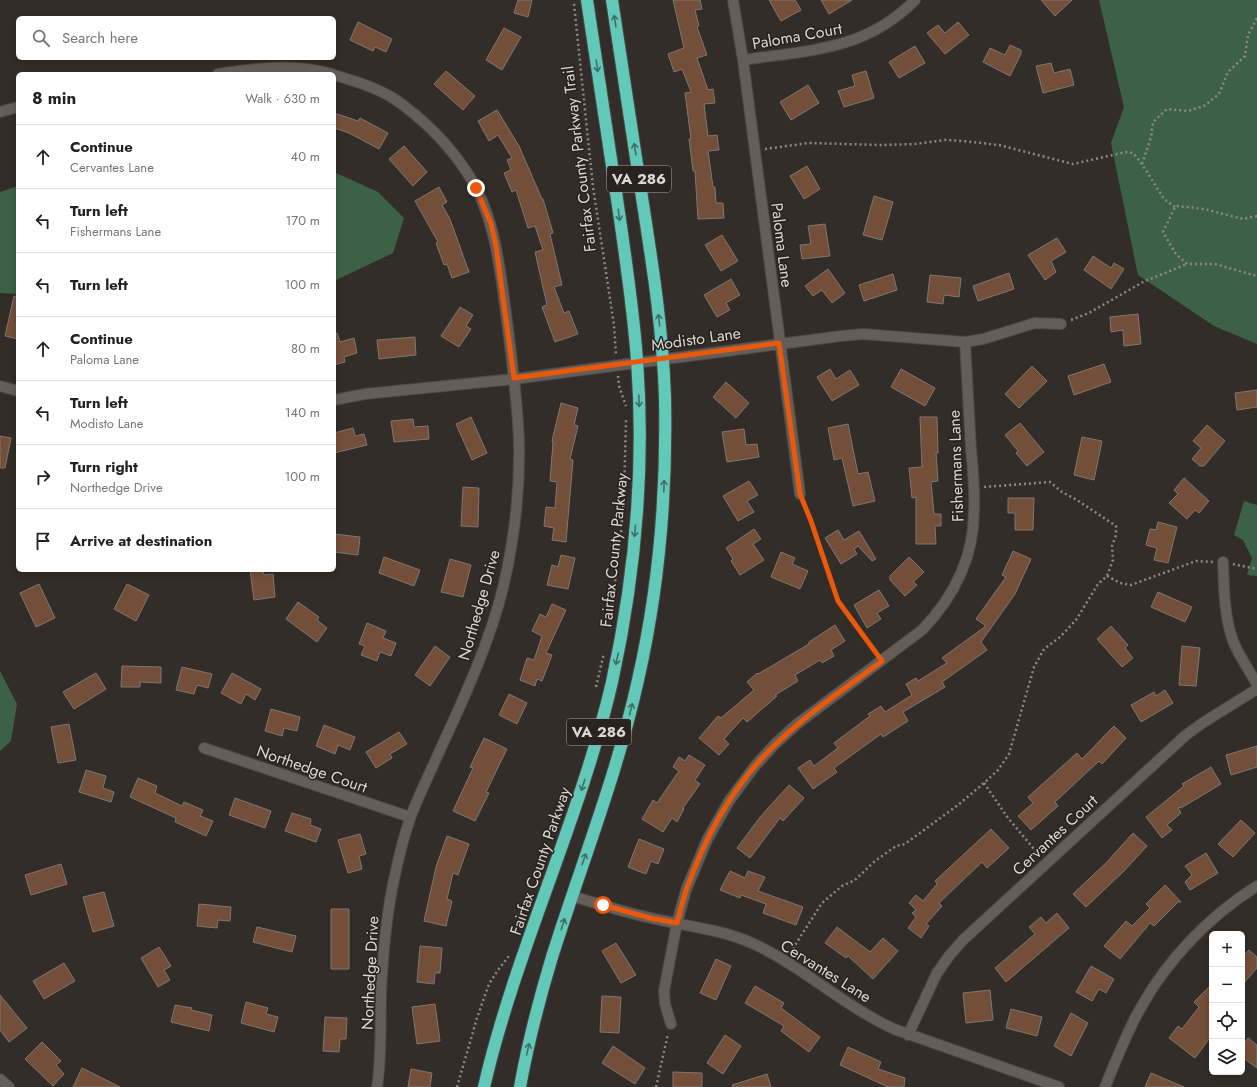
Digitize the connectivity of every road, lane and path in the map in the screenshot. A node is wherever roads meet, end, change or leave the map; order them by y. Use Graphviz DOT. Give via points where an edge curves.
graph roads {
  1 [pos="573,0"];
  2 [pos="587,0"];
  3 [pos="612,0"];
  4 [pos="733,0"];
  5 [pos="915,0"];
  6 [pos="1257,18"];
  7 [pos="743,60"];
  8 [pos="234,72"];
  9 [pos="322,72"];
  10 [pos="336,75"];
  11 [pos="16,108"];
  12 [pos="0,112"];
  13 [pos="754,150"];
  14 [pos="1142,164"];
  15 [pos="1175,207"];
  16 [pos="1257,216"];
  17 [pos="1187,264"];
  18 [pos="1257,276"];
  19 [pos="1061,324"];
  20 [pos="614,339"];
  21 [pos="965,342"];
  22 [pos="779,343"];
  23 [pos="662,358"];
  24 [pos="637,362"];
  25 [pos="514,378"];
  26 [pos="0,386"];
  27 [pos="619,386"];
  28 [pos="16,390"];
  29 [pos="336,400"];
  30 [pos="974,488"];
  31 [pos="800,494"];
  32 [pos="1223,562"];
  33 [pos="1257,569"];
  34 [pos="1107,576"];
  35 [pos="611,614"];
  36 [pos="604,652"];
  37 [pos="882,661"];
  38 [pos="1257,684"];
  39 [pos="1257,689"];
  40 [pos="596,690"];
  41 [pos="204,748"];
  42 [pos="984,783"];
  43 [pos="410,817"];
  44 [pos="1046,863"];
  45 [pos="1257,886"];
  46 [pos="572,896"];
  47 [pos="677,923"];
  48 [pos="511,952"];
  49 [pos="784,962"];
  50 [pos="671,1024"];
  51 [pos="908,1035"];
  52 [pos="0,1079"];
  53 [pos="9,1087"];
  54 [pos="377,1087"];
  55 [pos="457,1087"];
  56 [pos="484,1087"];
  57 [pos="520,1087"];
  58 [pos="656,1087"];
  59 [pos="1059,1087"];
  60 [pos="1105,1087"];
  1 -- 20 [label="path, Fairfax County Parkway Trail" via="593,187"];
  2 -- 24 [label="highway, Fairfax County Parkway / VA 286, one-way" via="630,288"];
  23 -- 3 [label="highway, VA 286, one-way" via="650,249"];
  4 -- 7 [label="street, Paloma Lane"];
  5 -- 7 [label="street, Paloma Court" via="885,25 850,42 829,48"];
  6 -- 14 [label="path" via="1248,35 1245,56 1228,72 1219,94 1204,106 1188,111 1167,108 1153,122"];
  7 -- 13 [label="street, Paloma Lane"];
  8 -- 9 [label="street, Northedge Drive" via="284,67"];
  10 -- 25 [label="street, Northedge Drive" via="394,99 425,123 446,144 470,177 483,202 496,246"];
  11 -- 12 [label="street"];
  13 -- 14 [label="path" via="809,143 881,145 945,140 999,145 1073,164 1126,152 1133,153"];
  13 -- 22 [label="street, Paloma Lane"];
  14 -- 15 [label="path" via="1164,199"];
  15 -- 16 [label="path" via="1204,209 1243,219"];
  15 -- 17 [label="path" via="1163,232 1176,254"];
  17 -- 18 [label="path" via="1215,264"];
  17 -- 19 [label="path" via="1143,282 1089,312"];
  19 -- 21 [label="street, Modisto Lane" via="1035,323"];
  21 -- 22 [label="street, Modisto Lane" via="863,334"];
  21 -- 30 [label="street, Fishermans Lane"];
  22 -- 23 [label="street, Modisto Lane"];
  22 -- 31 [label="street, Paloma Lane"];
  23 -- 24 [label="street, Modisto Lane"];
  46 -- 23 [label="highway, VA 286, one-way" via="629,716 652,608 663,503 665,396"];
  24 -- 25 [label="street, Modisto Lane"];
  24 -- 56 [label="highway, Fairfax County Parkway / VA 286, one-way" via="637,509 630,582 618,652 593,754 502,1020"];
  25 -- 29 [label="street, Modisto Lane" via="365,394"];
  25 -- 43 [label="street, Northedge Drive" via="519,478 511,550 503,589 484,650"];
  26 -- 28 [label="street"];
  27 -- 35 [label="path" via="626,406 624,497"];
  30 -- 34 [label="path" via="1050,482 1116,526 1112,546 1113,560"];
  30 -- 37 [label="street, Fishermans Lane" via="970,548 950,596 922,630"];
  31 -- 37 [label="path" via="838,601"];
  32 -- 33 [label="path"];
  32 -- 34 [label="path" via="1196,561 1131,585"];
  32 -- 38 [label="street" via="1225,604 1230,631"];
  34 -- 42 [label="path" via="1098,584 1076,620 1044,649 1034,667 1009,754 998,770"];
  36 -- 40 [label="path"];
  37 -- 47 [label="street, Fishermans Lane" via="797,724 755,766 729,801 706,840 686,890"];
  39 -- 44 [label="street, Cervantes Court" via="1186,735"];
  41 -- 43 [label="street, Northedge Court"];
  42 -- 44 [label="path" via="1008,818"];
  42 -- 49 [label="path" via="905,844 896,846 875,861 856,880 842,886 822,903"];
  43 -- 54 [label="street, Northedge Drive" via="394,876 386,926"];
  44 -- 51 [label="street, Cervantes Court" via="949,956 930,987"];
  45 -- 60 [label="street" via="1202,929 1159,979 1140,1008 1124,1040"];
  46 -- 47 [label="street, Cervantes Lane"];
  57 -- 46 [label="highway, VA 286, one-way" via="539,1003"];
  47 -- 49 [label="street, Cervantes Lane" via="738,938"];
  47 -- 50 [label="street, Fishermans Lane" via="664,991"];
  48 -- 55 [label="path" via="489,984"];
  49 -- 51 [label="street, Cervantes Lane" via="875,1021"];
  50 -- 58 [label="path"];
  51 -- 59 [label="street, Cervantes Lane"];
  52 -- 53 [label="street"];
}
